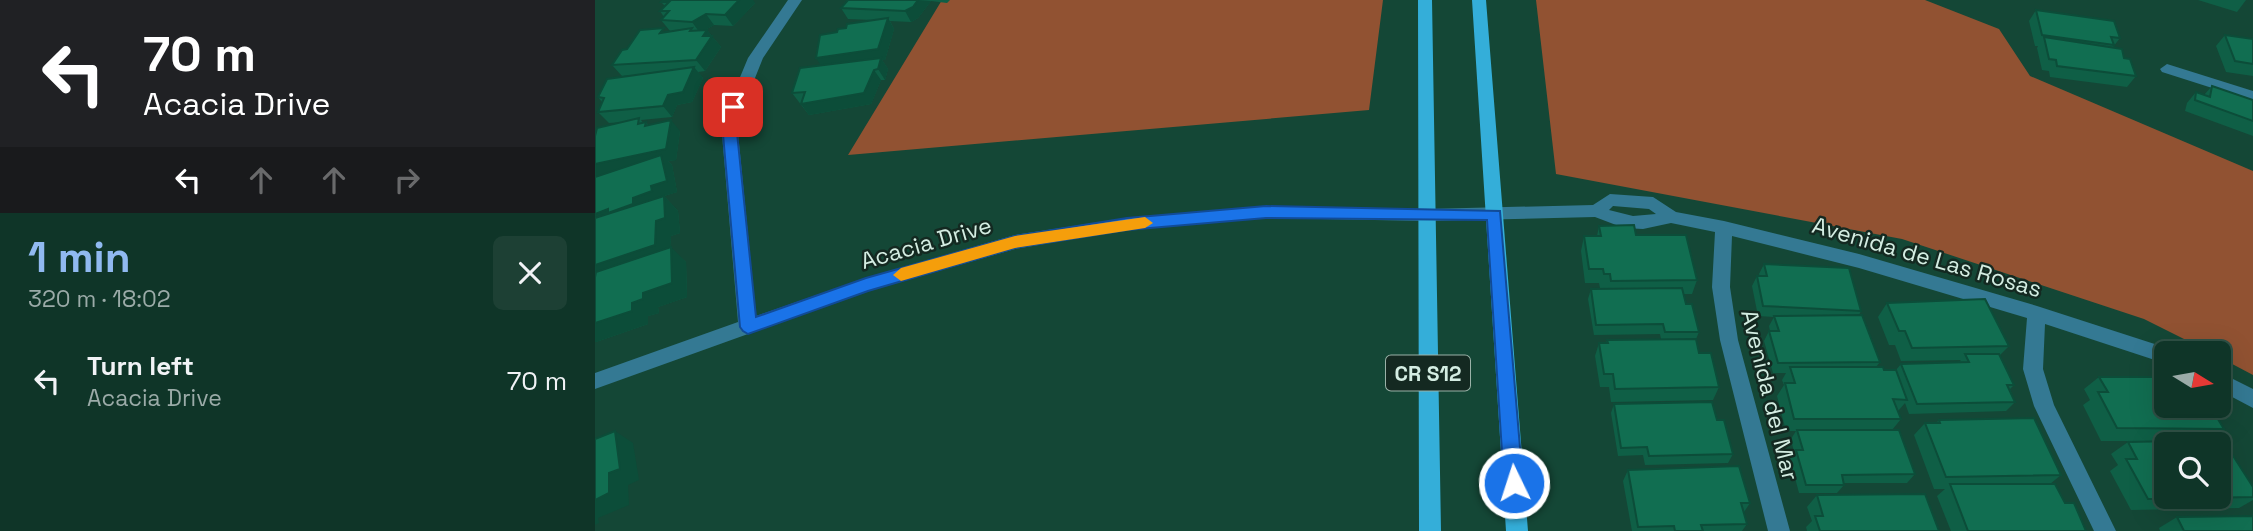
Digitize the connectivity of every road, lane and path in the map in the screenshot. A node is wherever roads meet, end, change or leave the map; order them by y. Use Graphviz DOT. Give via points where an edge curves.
graph roads {
  1 [pos="795,0"];
  2 [pos="1425,0"];
  3 [pos="1479,0"];
  4 [pos="2167,69"];
  5 [pos="2253,96"];
  6 [pos="1426,215"];
  7 [pos="1494,215"];
  8 [pos="1724,227"];
  9 [pos="2037,313"];
  10 [pos="748,327"];
  11 [pos="2154,352"];
  12 [pos="595,381"];
  13 [pos="2231,387"];
  14 [pos="2253,399"];
  15 [pos="1430,531"];
  16 [pos="1517,531"];
  17 [pos="1779,531"];
  18 [pos="2105,531"];
  1 -- 10 [label="street" via="775,24 738,91 729,123"];
  2 -- 6 [label="main road, CR S12"];
  3 -- 7 [label="main road"];
  4 -- 5 [label="street"];
  6 -- 7 [label="street, Acacia Drive"];
  6 -- 10 [label="street, Acacia Drive" via="1266,212 1127,224 1015,242 866,285"];
  6 -- 15 [label="main road, CR S12"];
  7 -- 8 [label="street, Avenida de Las Rosas" via="1597,211 1611,220 1653,223 1671,217"];
  7 -- 16 [label="main road"];
  8 -- 9 [label="street, Avenida de Las Rosas" via="1902,272"];
  8 -- 17 [label="street, Avenida del Mar" via="1721,287 1729,340"];
  9 -- 11 [label="street, Avenida de Las Rosas"];
  9 -- 18 [label="street" via="2033,369 2044,406"];
  10 -- 12 [label="street, Acacia Drive"];
  13 -- 14 [label="street"];
}
